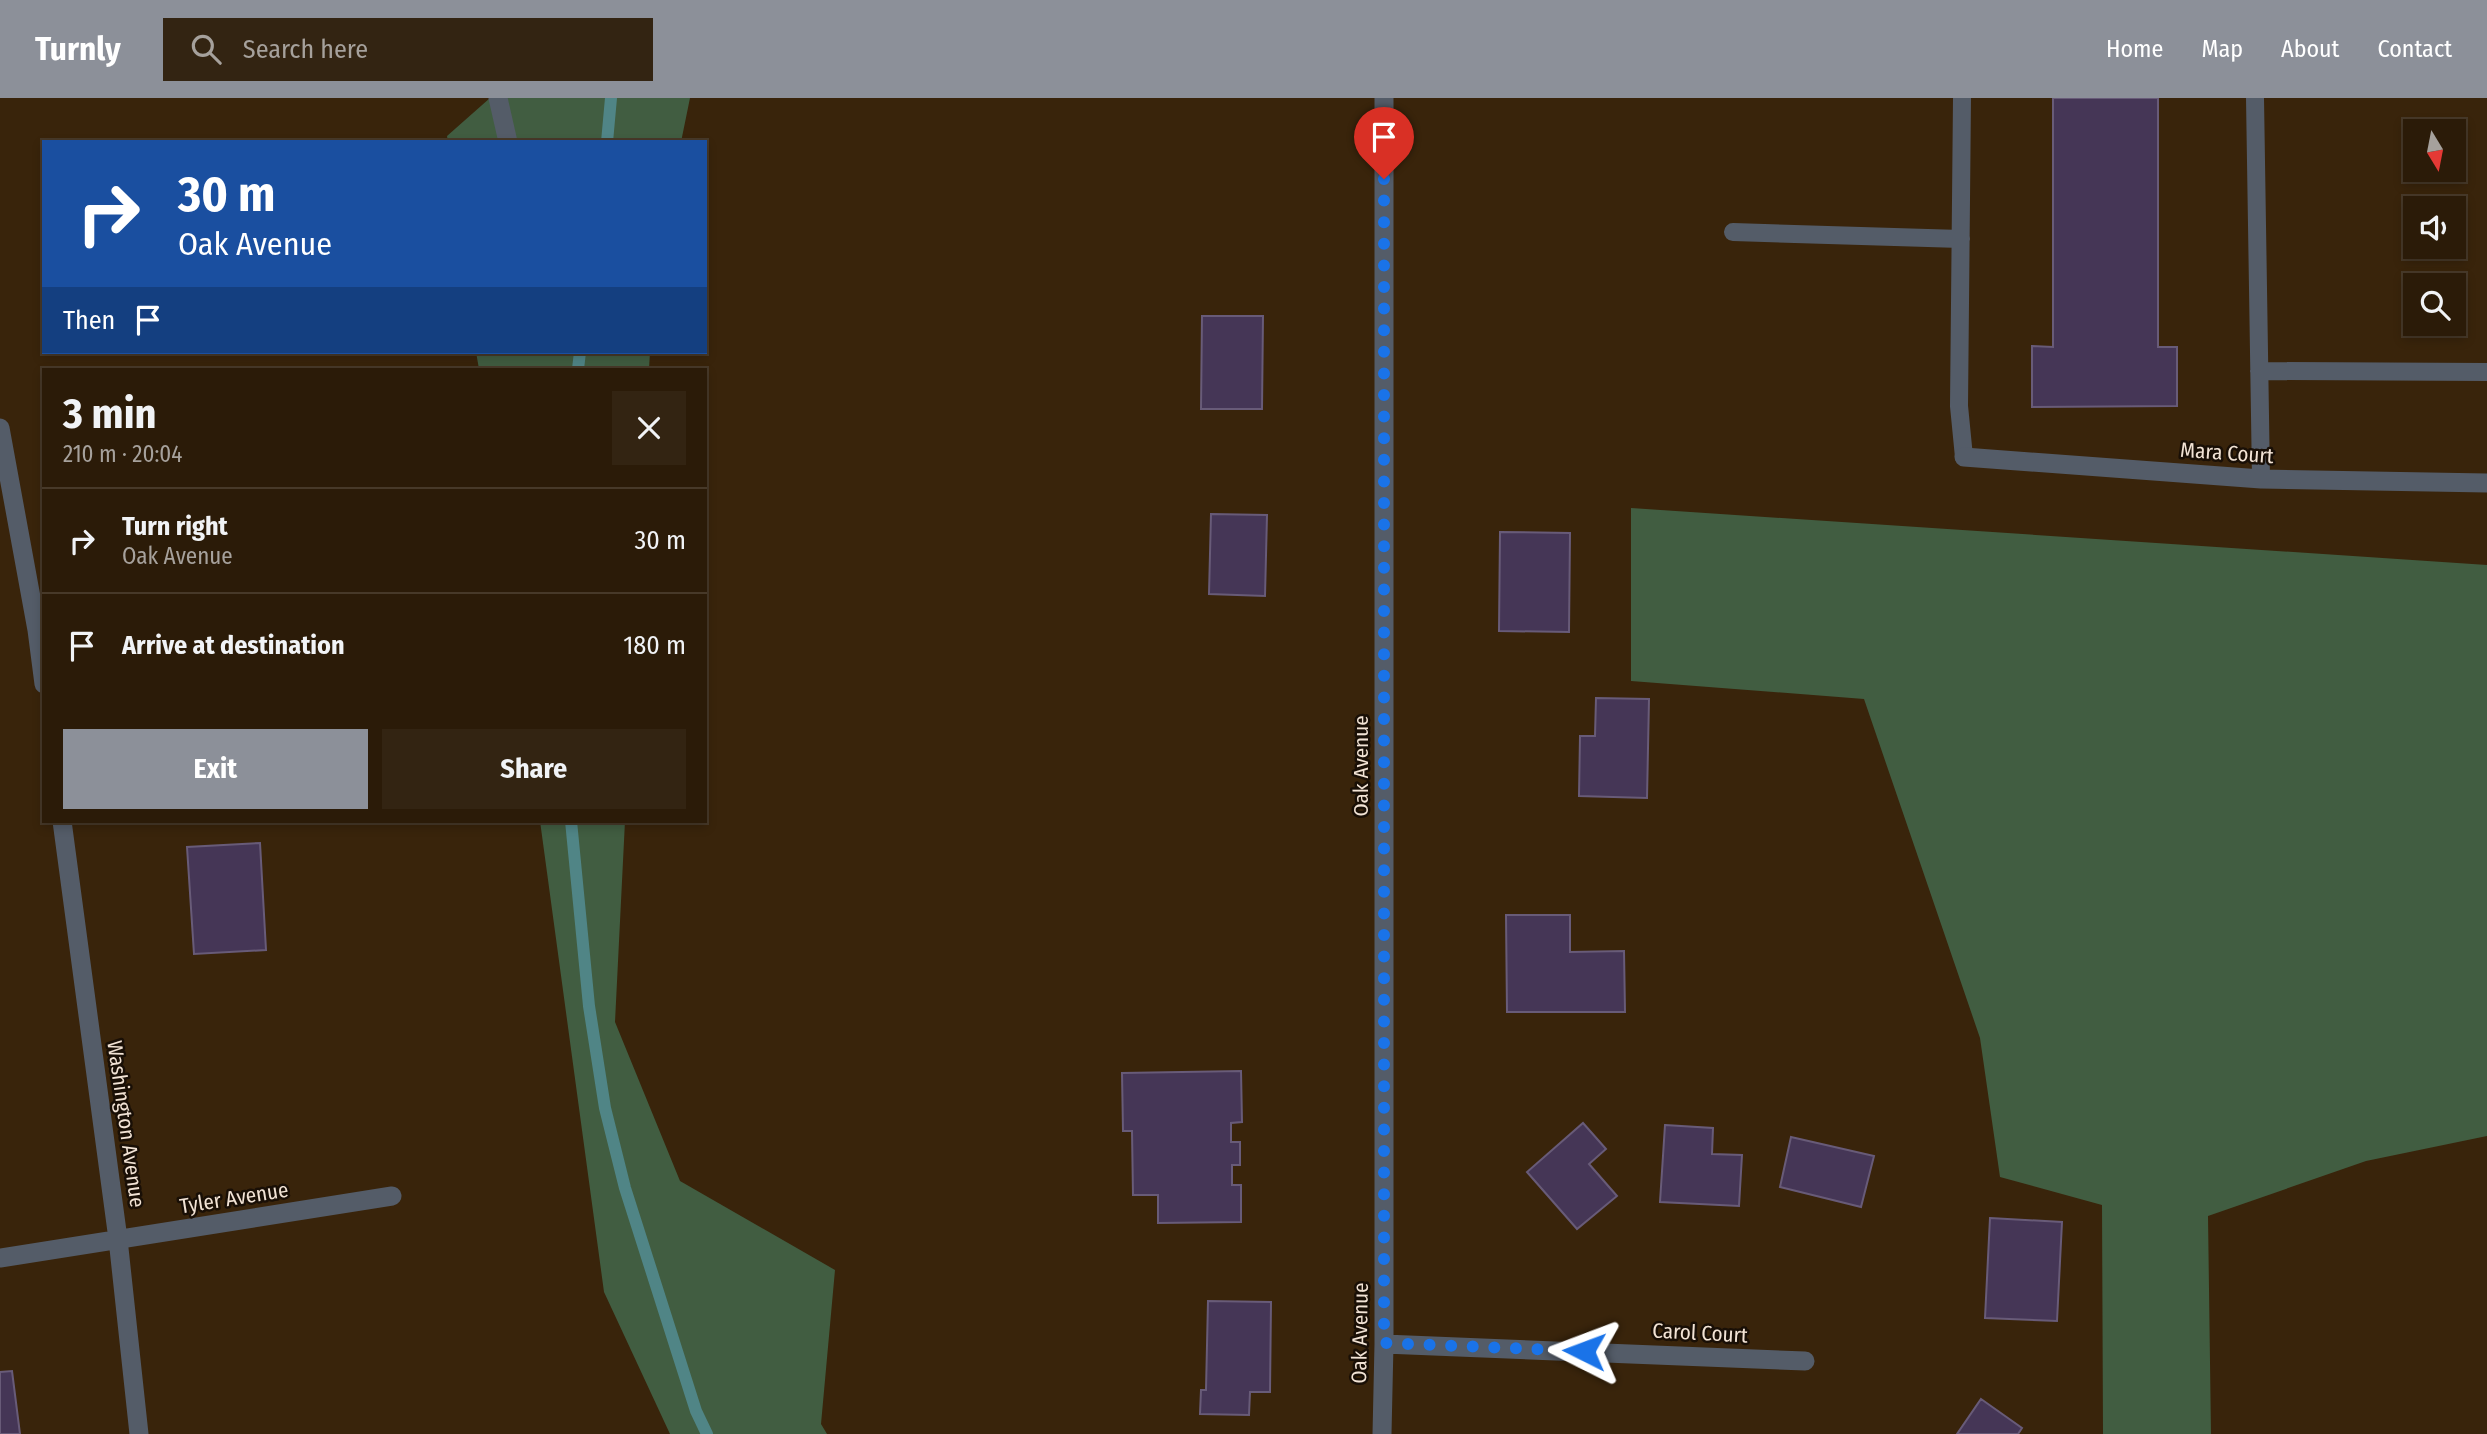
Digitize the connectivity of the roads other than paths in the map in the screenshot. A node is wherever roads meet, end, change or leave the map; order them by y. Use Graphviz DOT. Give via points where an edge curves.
graph roads {
  1 [pos="498,98"];
  2 [pos="1384,98"];
  3 [pos="1962,98"];
  4 [pos="2255,98"];
  5 [pos="508,140"];
  6 [pos="1733,232"];
  7 [pos="1961,239"];
  8 [pos="2259,371"];
  9 [pos="2487,372"];
  10 [pos="0,428"];
  11 [pos="1964,457"];
  12 [pos="2261,479"];
  13 [pos="2487,483"];
  14 [pos="42,669"];
  15 [pos="62,823"];
  16 [pos="392,1196"];
  17 [pos="118,1239"];
  18 [pos="0,1258"];
  19 [pos="1384,1343"];
  20 [pos="1805,1361"];
  21 [pos="139,1434"];
  22 [pos="1382,1434"];
  1 -- 5 [label="street"];
  2 -- 19 [label="street, Oak Avenue"];
  3 -- 7 [label="lane"];
  4 -- 8 [label="lane"];
  6 -- 7 [label="lane"];
  7 -- 11 [label="lane" via="1959,406"];
  8 -- 9 [label="lane"];
  8 -- 12 [label="lane"];
  10 -- 14 [label="street"];
  11 -- 12 [label="street, Mara Court"];
  12 -- 13 [label="street, Mara Court"];
  15 -- 17 [label="street, Washington Avenue"];
  16 -- 17 [label="street, Tyler Avenue"];
  17 -- 18 [label="street, Tyler Avenue"];
  17 -- 21 [label="street, Washington Avenue"];
  19 -- 20 [label="street, Carol Court"];
  19 -- 22 [label="street, Oak Avenue"];
}
